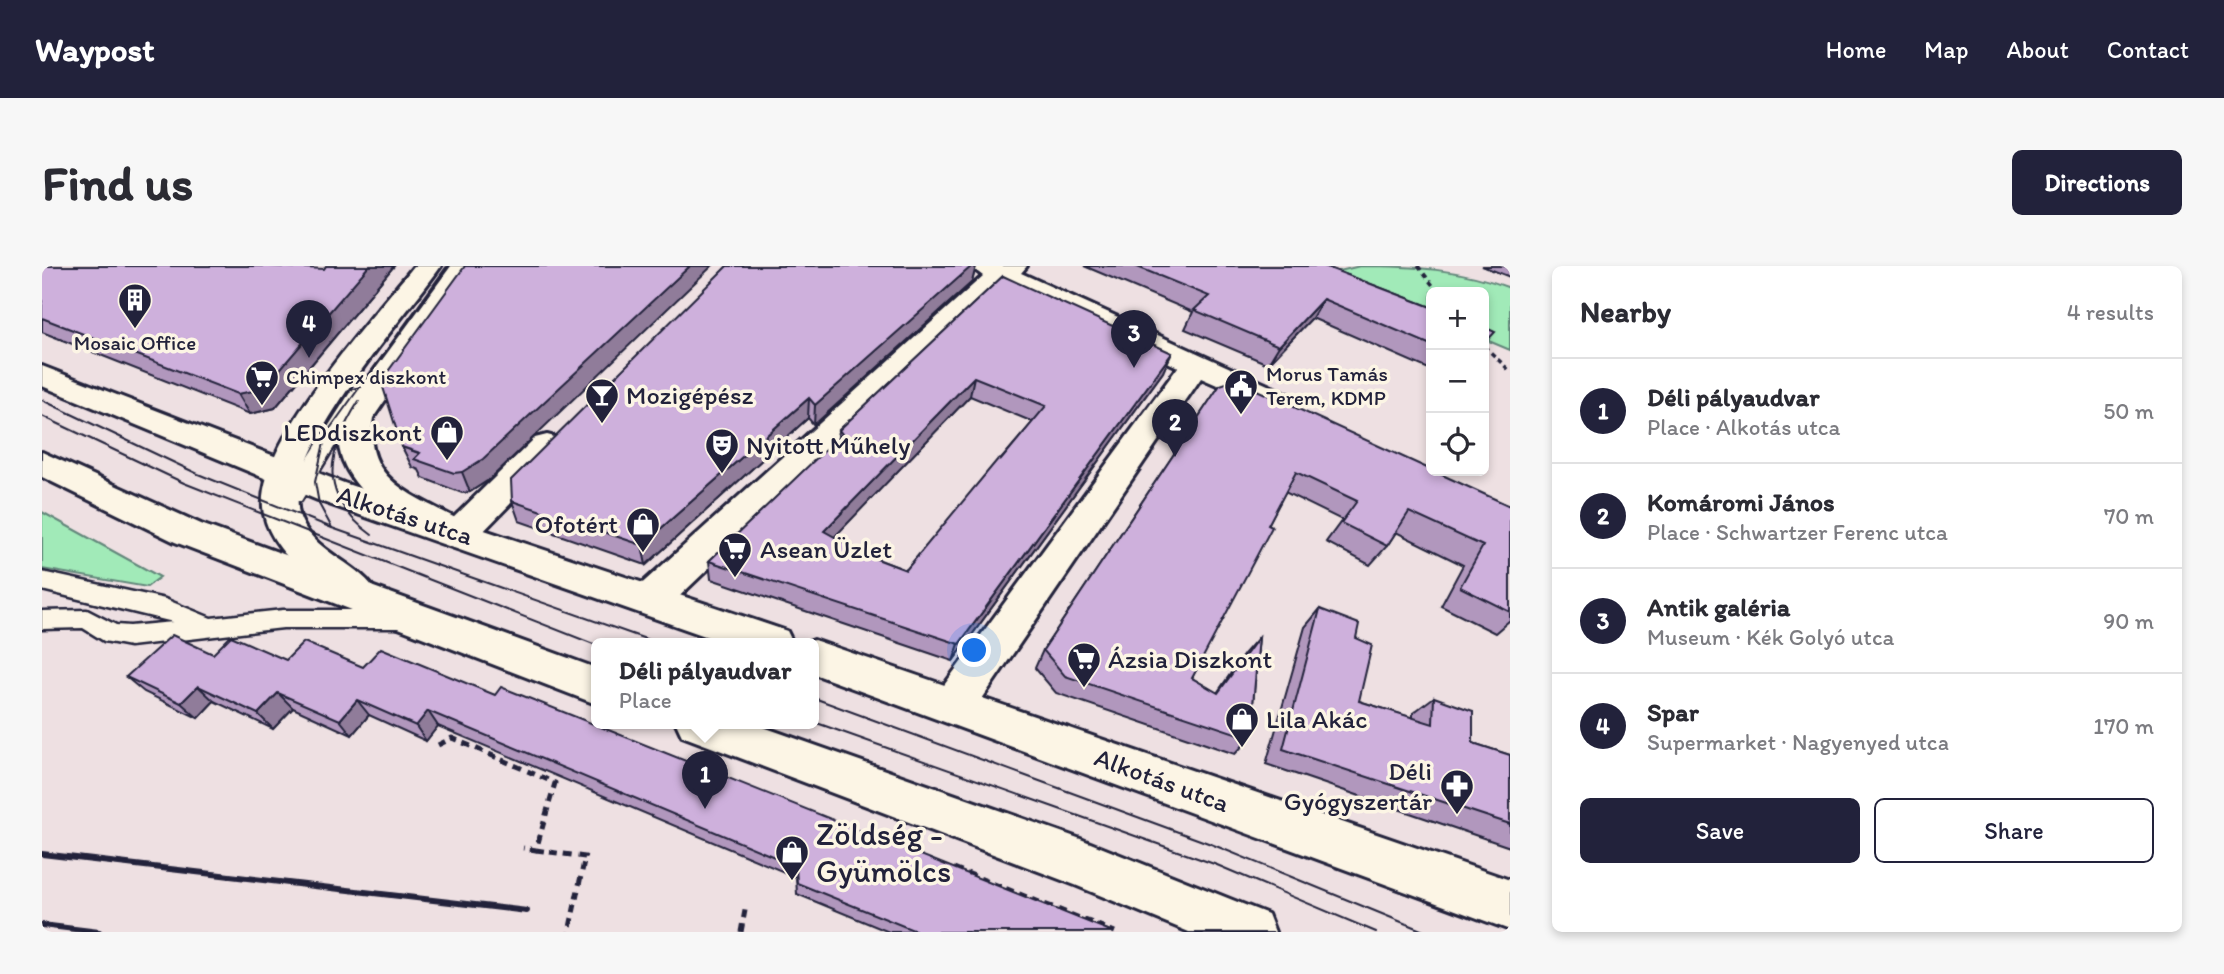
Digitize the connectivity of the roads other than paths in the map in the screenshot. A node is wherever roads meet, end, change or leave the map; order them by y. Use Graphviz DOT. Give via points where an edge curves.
graph roads {
  1 [pos="428,266"];
  2 [pos="453,266"];
  3 [pos="464,266"];
  4 [pos="1000,269"];
  5 [pos="1196,364"];
  6 [pos="42,375"];
  7 [pos="1309,415"];
  8 [pos="567,427"];
  9 [pos="42,463"];
  10 [pos="294,478"];
  11 [pos="454,531"];
  12 [pos="42,581"];
  13 [pos="359,594"];
  14 [pos="650,600"];
  15 [pos="42,620"];
  16 [pos="426,620"];
  17 [pos="207,626"];
  18 [pos="759,638"];
  19 [pos="819,659"];
  20 [pos="591,684"];
  21 [pos="954,705"];
  22 [pos="713,729"];
  23 [pos="1510,905"];
  24 [pos="1250,932"];
  1 -- 10 [label="street" via="313,415 302,433"];
  2 -- 10 [label="lane"];
  3 -- 11 [label="street" via="371,396 351,434 355,458 380,489"];
  4 -- 5 [label="street"];
  4 -- 14 [label="street"];
  5 -- 7 [label="street"];
  5 -- 21 [label="street"];
  6 -- 10 [label="street, Alkotás utca"];
  8 -- 11 [label="street"];
  9 -- 13 [label="street" via="188,533"];
  10 -- 11 [label="street, Alkotás utca"];
  10 -- 13 [label="street" via="279,505 286,523 304,554"];
  11 -- 14 [label="street, Alkotás utca"];
  12 -- 17 [label="lane" via="165,608"];
  13 -- 16 [label="street"];
  14 -- 18 [label="street, Alkotás utca"];
  15 -- 17 [label="lane" via="87,620 112,634 130,636"];
  16 -- 17 [label="lane" via="319,617"];
  16 -- 20 [label="street"];
  19 -- 21 [label="street, Alkotás utca"];
  21 -- 23 [label="street, Alkotás utca"];
  22 -- 24 [label="street" via="1078,862"];
}
